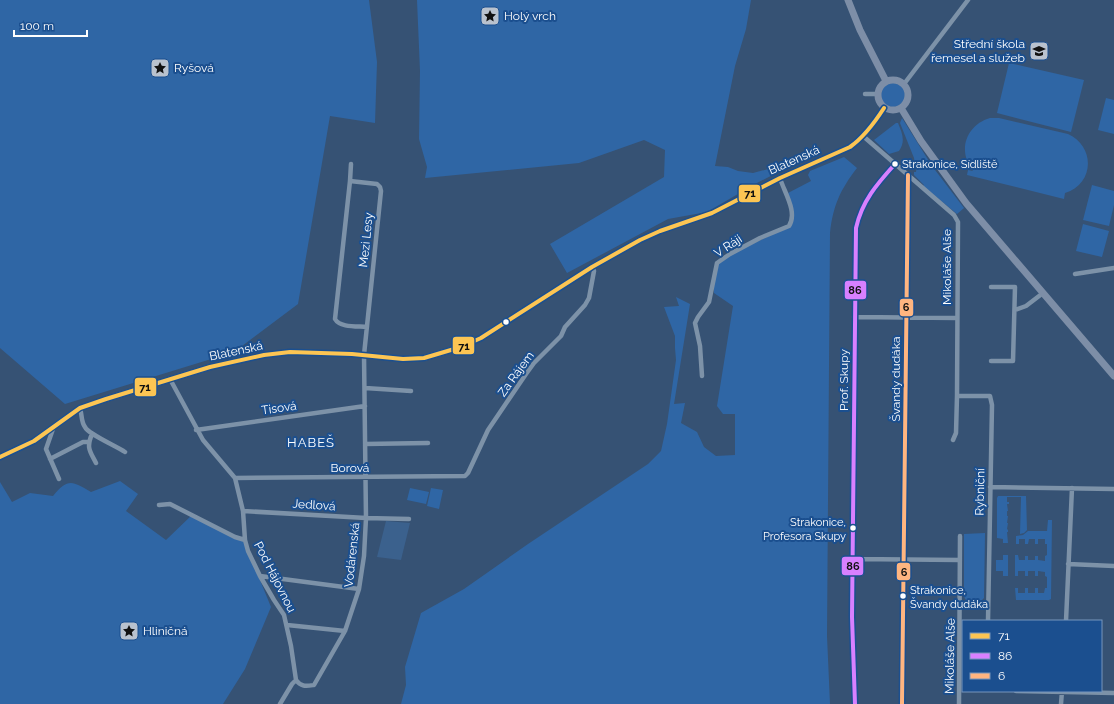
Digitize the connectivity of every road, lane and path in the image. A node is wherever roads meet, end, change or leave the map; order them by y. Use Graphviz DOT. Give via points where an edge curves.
graph roads {
  1 [pos="848,0"];
  2 [pos="968,0"];
  3 [pos="886,81"];
  4 [pos="904,84"];
  5 [pos="866,94"];
  6 [pos="877,94"];
  7 [pos="884,108"];
  8 [pos="901,108"];
  9 [pos="863,136"];
  10 [pos="351,164"];
  11 [pos="895,164"];
  12 [pos="908,175"];
  13 [pos="780,178"];
  14 [pos="350,181"];
  15 [pos="592,267"];
  16 [pos="1114,268"];
  17 [pos="1075,274"];
  18 [pos="991,287"];
  19 [pos="1043,293"];
  20 [pos="1015,310"];
  21 [pos="854,317"];
  22 [pos="906,317"];
  23 [pos="957,318"];
  24 [pos="367,327"];
  25 [pos="364,355"];
  26 [pos="991,361"];
  27 [pos="702,376"];
  28 [pos="1114,376"];
  29 [pos="170,379"];
  30 [pos="364,388"];
  31 [pos="411,391"];
  32 [pos="957,396"];
  33 [pos="365,406"];
  34 [pos="80,408"];
  35 [pos="54,426"];
  36 [pos="196,430"];
  37 [pos="92,434"];
  38 [pos="953,440"];
  39 [pos="89,442"];
  40 [pos="428,443"];
  41 [pos="365,444"];
  42 [pos="125,452"];
  43 [pos="0,457"];
  44 [pos="50,459"];
  45 [pos="96,463"];
  46 [pos="465,476"];
  47 [pos="235,478"];
  48 [pos="365,478"];
  49 [pos="58,479"];
  50 [pos="990,487"];
  51 [pos="1072,488"];
  52 [pos="1114,489"];
  53 [pos="159,505"];
  54 [pos="243,511"];
  55 [pos="366,518"];
  56 [pos="409,519"];
  57 [pos="960,536"];
  58 [pos="245,540"];
  59 [pos="853,559"];
  60 [pos="904,559"];
  61 [pos="960,560"];
  62 [pos="1068,564"];
  63 [pos="1114,566"];
  64 [pos="260,576"];
  65 [pos="359,589"];
  66 [pos="960,605"];
  67 [pos="988,605"];
  68 [pos="988,620"];
  69 [pos="1066,620"];
  70 [pos="287,625"];
  71 [pos="345,631"];
  72 [pos="296,680"];
  73 [pos="961,690"];
  74 [pos="1062,692"];
  75 [pos="1088,692"];
  76 [pos="1114,693"];
  77 [pos="280,704"];
  78 [pos="855,704"];
  79 [pos="902,704"];
  80 [pos="959,704"];
  81 [pos="1061,704"];
  1 -- 3 [label="main road"];
  2 -- 4 [label="street"];
  3 -- 4 [label="main road" via="895,80"];
  3 -- 6 [label="main road" via="880,86"];
  4 -- 8 [label="main road" via="908,97"];
  5 -- 6 [label="street"];
  6 -- 7 [label="main road"];
  7 -- 8 [label="main road"];
  7 -- 9 [label="street, Blatenská"];
  8 -- 19 [label="main road" via="966,203"];
  9 -- 11 [label="street, Mikoláše Alše"];
  9 -- 13 [label="street, Blatenská" via="844,150"];
  10 -- 14 [label="street, Mezi Lesy"];
  11 -- 12 [label="street, Mikoláše Alše"];
  11 -- 21 [label="street, Prof. Skupy" via="870,195 859,216 856,228"];
  12 -- 22 [label="street, Švandy dudáka"];
  12 -- 23 [label="street, Mikoláše Alše" via="954,215 958,222"];
  13 -- 15 [label="street, Blatenská" via="700,218 640,240"];
  13 -- 27 [label="street, V Ráji" via="792,214 789,226 730,254 716,266 709,302 695,323"];
  14 -- 24 [label="street, Mezi Lesy" via="377,184 381,191"];
  14 -- 24 [label="street, Mezi Lesy" via="335,319 341,324"];
  15 -- 25 [label="street, Blatenská" via="481,338 441,354 403,359"];
  15 -- 46 [label="street, Za Rájem" via="594,271 586,305 526,374 488,430"];
  16 -- 17 [label="street"];
  18 -- 20 [label="street" via="1015,287"];
  19 -- 20 [label="street" via="1026,306"];
  19 -- 28 [label="main road"];
  20 -- 26 [label="street" via="1013,361"];
  21 -- 22 [label="street"];
  21 -- 59 [label="street, Prof. Skupy"];
  22 -- 23 [label="street"];
  22 -- 60 [label="street, Švandy dudáka"];
  23 -- 32 [label="street, Mikoláše Alše"];
  24 -- 25 [label="street, Mezi Lesy"];
  25 -- 29 [label="street, Blatenská" via="290,352 210,367"];
  25 -- 30 [label="street, Vodárenská"];
  29 -- 34 [label="street, Blatenská"];
  29 -- 36 [label="street, Pod Hájovnou"];
  30 -- 31 [label="street"];
  30 -- 33 [label="street, Vodárenská"];
  32 -- 38 [label="street, Mikoláše Alše" via="956,433"];
  32 -- 50 [label="street, Rybniční" via="990,396"];
  33 -- 36 [label="street, Tisová"];
  33 -- 41 [label="street, Vodárenská"];
  34 -- 35 [label="street, Blatenská"];
  34 -- 37 [label="street" via="84,426"];
  35 -- 43 [label="street, Blatenská" via="34,441"];
  35 -- 44 [label="street" via="46,449"];
  36 -- 47 [label="street, Pod Hájovnou"];
  37 -- 39 [label="street"];
  37 -- 42 [label="street"];
  39 -- 44 [label="street" via="83,442"];
  39 -- 45 [label="street" via="88,448"];
  40 -- 41 [label="street"];
  41 -- 48 [label="street, Vodárenská"];
  44 -- 49 [label="street"];
  46 -- 48 [label="street, Borová"];
  47 -- 48 [label="street, Borová"];
  47 -- 54 [label="street, Pod Hájovnou"];
  48 -- 55 [label="street, Vodárenská"];
  50 -- 51 [label="street"];
  50 -- 67 [label="street, Rybniční"];
  51 -- 52 [label="street"];
  51 -- 62 [label="street"];
  53 -- 58 [label="street" via="170,504"];
  54 -- 55 [label="street, Jedlová"];
  54 -- 58 [label="street, Pod Hájovnou"];
  55 -- 56 [label="street, Jedlová"];
  55 -- 65 [label="street, Vodárenská"];
  57 -- 61 [label="street, Mikoláše Alše"];
  58 -- 64 [label="street, Pod Hájovnou"];
  59 -- 60 [label="street"];
  59 -- 78 [label="street, Prof. Skupy"];
  60 -- 61 [label="street"];
  60 -- 79 [label="street, Švandy dudáka"];
  61 -- 66 [label="street, Mikoláše Alše"];
  62 -- 63 [label="street"];
  62 -- 69 [label="street"];
  64 -- 65 [label="street"];
  64 -- 70 [label="street, Pod Hájovnou" via="284,615"];
  65 -- 71 [label="street, Vodárenská"];
  66 -- 67 [label="street"];
  66 -- 73 [label="street, Mikoláše Alše"];
  67 -- 68 [label="street, Rybniční"];
  70 -- 71 [label="street"];
  70 -- 72 [label="street, Pod Hájovnou"];
  71 -- 72 [label="street, Vodárenská" via="314,685 306,686"];
  72 -- 77 [label="street"];
  73 -- 80 [label="street, Mikoláše Alše"];
  74 -- 81 [label="street"];
  75 -- 76 [label="street"];
}
